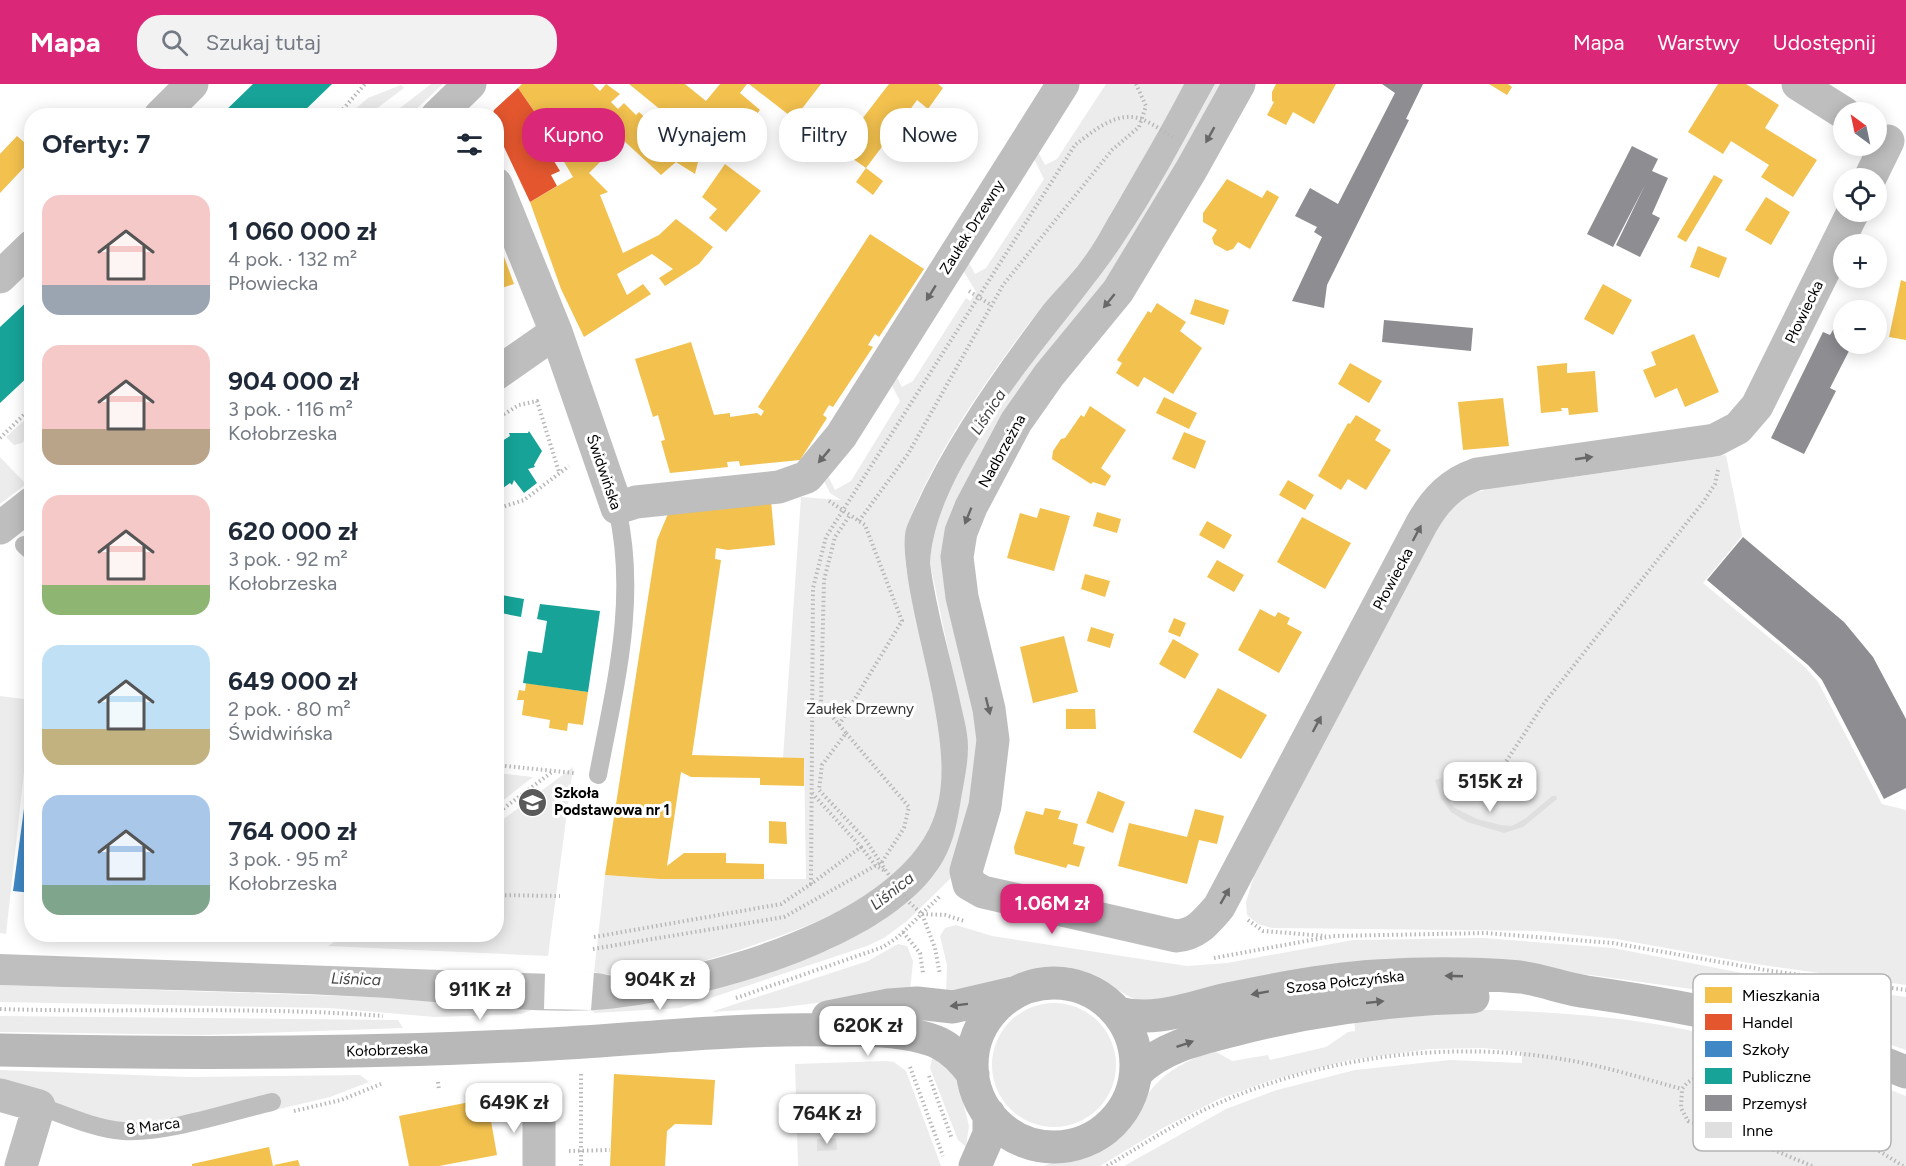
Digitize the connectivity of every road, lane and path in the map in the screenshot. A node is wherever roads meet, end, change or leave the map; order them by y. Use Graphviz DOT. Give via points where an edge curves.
graph roads {
  1 [pos="365,84"];
  2 [pos="1063,84"];
  3 [pos="1136,84"];
  4 [pos="1239,84"];
  5 [pos="1798,84"];
  6 [pos="1833,106"];
  7 [pos="344,108"];
  8 [pos="1142,119"];
  9 [pos="1178,141"];
  10 [pos="1890,143"];
  11 [pos="1876,168"];
  12 [pos="504,204"];
  13 [pos="1848,222"];
  14 [pos="24,254"];
  15 [pos="0,277"];
  16 [pos="556,332"];
  17 [pos="504,368"];
  18 [pos="504,414"];
  19 [pos="24,415"];
  20 [pos="0,438"];
  21 [pos="1715,440"];
  22 [pos="807,477"];
  23 [pos="504,507"];
  24 [pos="617,508"];
  25 [pos="843,510"];
  26 [pos="850,514"];
  27 [pos="859,522"];
  28 [pos="24,527"];
  29 [pos="19,542"];
  30 [pos="839,725"];
  31 [pos="846,733"];
  32 [pos="504,766"];
  33 [pos="552,772"];
  34 [pos="598,775"];
  35 [pos="1494,780"];
  36 [pos="812,794"];
  37 [pos="504,808"];
  38 [pos="861,847"];
  39 [pos="882,862"];
  40 [pos="876,866"];
  41 [pos="886,871"];
  42 [pos="966,871"];
  43 [pos="1234,882"];
  44 [pos="811,885"];
  45 [pos="504,895"];
  46 [pos="560,896"];
  47 [pos="1333,936"];
  48 [pos="594,938"];
  49 [pos="593,949"];
  50 [pos="1574,990"];
  51 [pos="1016,992"];
  52 [pos="731,1000"];
  53 [pos="1693,1008"];
  54 [pos="0,1009"];
  55 [pos="1118,1013"];
  56 [pos="390,1016"];
  57 [pos="773,1029"];
  58 [pos="0,1050"];
  59 [pos="1891,1066"];
  60 [pos="581,1067"];
  61 [pos="1906,1072"];
  62 [pos="1136,1073"];
  63 [pos="973,1074"];
  64 [pos="429,1078"];
  65 [pos="1693,1079"];
  66 [pos="387,1083"];
  67 [pos="1682,1089"];
  68 [pos="439,1090"];
  69 [pos="0,1095"];
  70 [pos="539,1102"];
  71 [pos="39,1106"];
  72 [pos="280,1107"];
  73 [pos="989,1114"];
  74 [pos="1693,1123"];
  75 [pos="1050,1146"];
  76 [pos="1776,1151"];
  77 [pos="1879,1151"];
  78 [pos="21,1166"];
  79 [pos="539,1166"];
  80 [pos="581,1166"];
  81 [pos="975,1166"];
  82 [pos="1022,1166"];
  83 [pos="1107,1166"];
  84 [pos="1812,1166"];
  85 [pos="1903,1166"];
  1 -- 7 [label="path"];
  2 -- 22 [label="street, Zaułek Drzewny, one-way" via="841,436"];
  3 -- 8 [label="path" via="1146,106"];
  4 -- 42 [label="street, Nadbrzeżna, one-way" via="1118,291 1016,422 961,532 957,558 962,597 993,740 985,806"];
  5 -- 6 [label="street"];
  8 -- 9 [label="path"];
  8 -- 25 [label="path" via="1105,122 1075,145"];
  8 -- 27 [label="path" via="1139,127 1112,150 1003,285 908,454"];
  10 -- 11 [label="street"];
  12 -- 16 [label="street, Świdwińska"];
  13 -- 21 [label="street, Płowiecka" via="1757,406 1738,428"];
  14 -- 15 [label="street"];
  16 -- 17 [label="street"];
  16 -- 24 [label="street, Świdwińska"];
  18 -- 23 [label="path" via="537,401 559,472 524,501"];
  19 -- 20 [label="path"];
  21 -- 35 [label="path" via="1715,484 1704,501 1545,702"];
  43 -- 21 [label="street, Płowiecka, one-way" via="1422,523 1443,494 1477,474"];
  22 -- 24 [label="street" via="779,487 636,502"];
  22 -- 25 [label="path" via="818,494"];
  24 -- 34 [label="lane, Świdwińska" via="628,585"];
  25 -- 26 [label="path"];
  25 -- 36 [label="path" via="826,537 813,588"];
  26 -- 27 [label="path"];
  26 -- 30 [label="path" via="835,537 824,580 821,704"];
  27 -- 30 [label="path" via="865,525 902,621"];
  28 -- 29 [label="street"];
  30 -- 31 [label="path"];
  31 -- 39 [label="path" via="909,807 904,828"];
  31 -- 39 [label="path" via="822,765 819,790 866,839"];
  32 -- 33 [label="path"];
  33 -- 34 [label="path"];
  33 -- 37 [label="path"];
  36 -- 38 [label="path"];
  36 -- 44 [label="path"];
  38 -- 40 [label="path"];
  38 -- 44 [label="path"];
  39 -- 40 [label="path"];
  39 -- 41 [label="path"];
  40 -- 41 [label="path"];
  40 -- 49 [label="path" via="784,917"];
  41 -- 52 [label="path" via="922,914 898,937 883,947"];
  42 -- 43 [label="street, Płowiecka, one-way" via="969,884 982,892 1176,936 1205,924"];
  43 -- 47 [label="path" via="1244,915 1252,925 1274,933"];
  44 -- 48 [label="path" via="781,904"];
  45 -- 46 [label="path"];
  50 -- 53 [label="main road, Szosa Połczyńska"];
  50 -- 55 [label="main road, Szosa Połczyńska, one-way" via="1522,977 1376,976 1315,982 1230,998 1159,1017 1137,1018"];
  62 -- 50 [label="main road, Szosa Połczyńska, one-way" via="1151,1058 1170,1049 1219,1033 1319,1010 1374,1002"];
  51 -- 55 [label="main road" via="1046,983 1079,986"];
  51 -- 57 [label="main road, Kołobrzeska, one-way" via="953,1007 889,1005"];
  51 -- 63 [label="main road" via="990,1013 982,1027 972,1057"];
  54 -- 56 [label="path"];
  55 -- 62 [label="main road" via="1133,1042"];
  57 -- 58 [label="main road, Kołobrzeska" via="376,1051 157,1054"];
  57 -- 63 [label="main road, Kołobrzeska" via="891,1032 928,1038 952,1049"];
  59 -- 61 [label="main road, Szosa Połczyńska"];
  60 -- 80 [label="path"];
  62 -- 75 [label="main road" via="1132,1091 1114,1121 1084,1141"];
  63 -- 73 [label="main road" via="975,1088"];
  64 -- 68 [label="path" via="437,1078"];
  65 -- 67 [label="path"];
  66 -- 72 [label="path" via="341,1100"];
  67 -- 74 [label="path" via="1681,1108"];
  67 -- 83 [label="path" via="1568,1060 1522,1054 1407,1055 1329,1067 1282,1080 1209,1108"];
  69 -- 71 [label="street, 8 Marca"];
  70 -- 79 [label="street"];
  71 -- 72 [label="lane, 8 Marca" via="111,1129 135,1131"];
  71 -- 78 [label="street"];
  73 -- 75 [label="main road" via="1016,1137"];
  73 -- 81 [label="main road" via="989,1134"];
  75 -- 82 [label="main road"];
  76 -- 84 [label="path"];
  77 -- 85 [label="path"];
}
